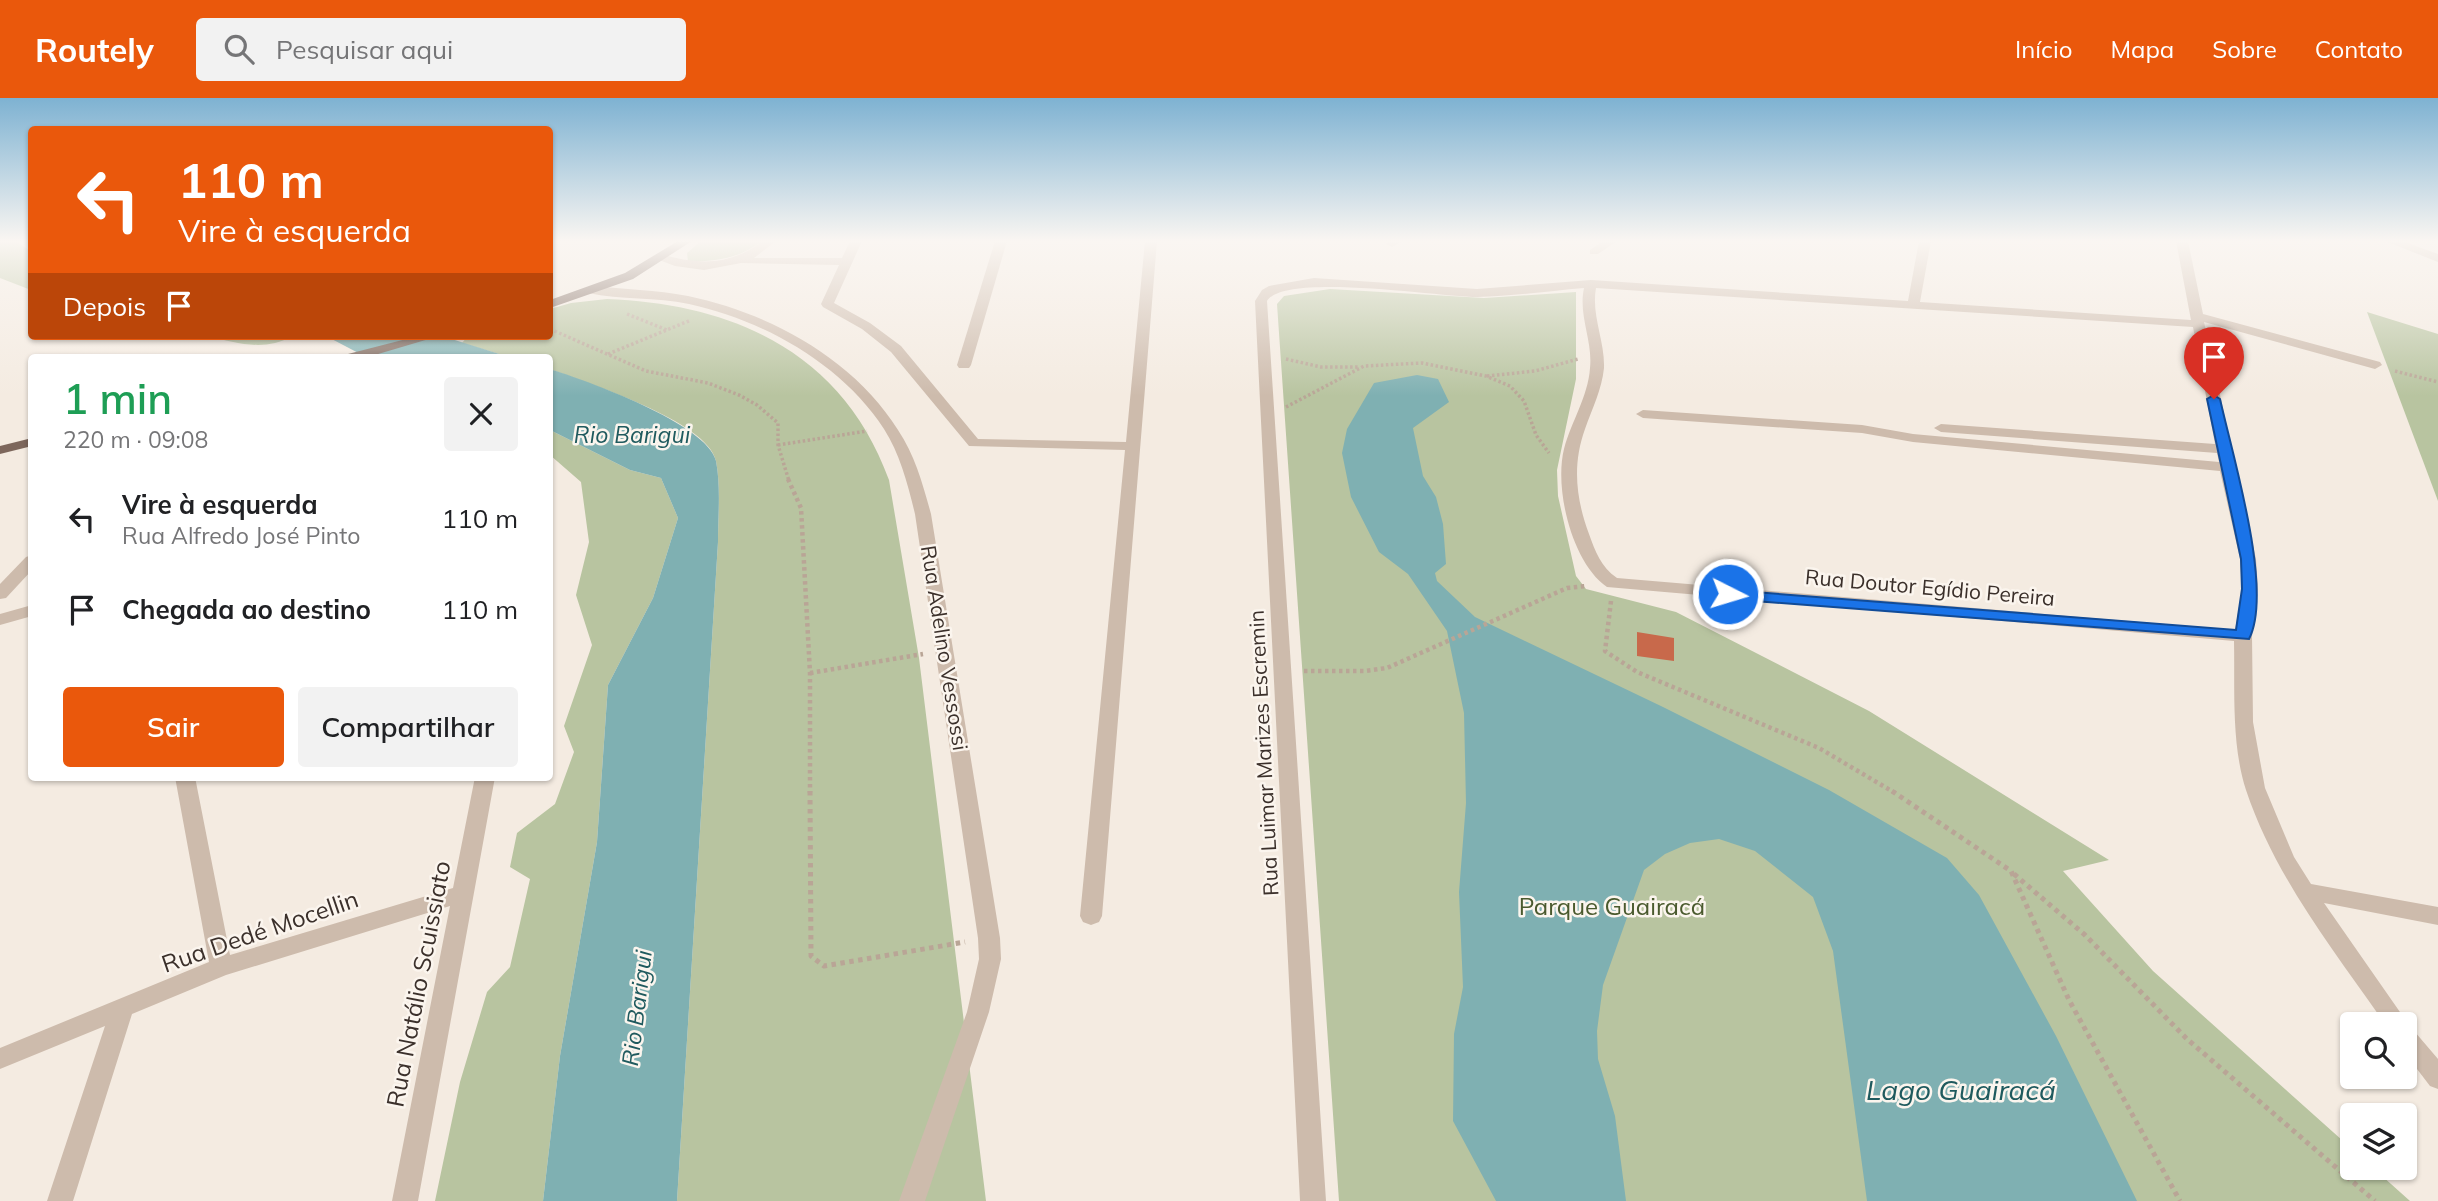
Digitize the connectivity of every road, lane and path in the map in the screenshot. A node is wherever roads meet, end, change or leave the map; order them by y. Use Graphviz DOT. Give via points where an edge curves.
graph roads {
  1 [pos="585,292"];
  2 [pos="617,292"];
  3 [pos="832,292"];
  4 [pos="986,292"];
  5 [pos="1146,292"];
  6 [pos="1267,292"];
  7 [pos="1590,292"];
  8 [pos="1721,292"];
  9 [pos="1915,292"];
  10 [pos="2192,292"];
  11 [pos="553,303"];
  12 [pos="1913,305"];
  13 [pos="720,308"];
  14 [pos="2198,320"];
  15 [pos="553,330"];
  16 [pos="418,340"];
  17 [pos="1596,352"];
  18 [pos="364,354"];
  19 [pos="608,354"];
  20 [pos="1264,354"];
  21 [pos="964,365"];
  22 [pos="2375,365"];
  23 [pos="1364,366"];
  24 [pos="1486,376"];
  25 [pos="2438,382"];
  26 [pos="1643,414"];
  27 [pos="1268,415"];
  28 [pos="891,428"];
  29 [pos="28,443"];
  30 [pos="778,445"];
  31 [pos="1133,446"];
  32 [pos="0,450"];
  33 [pos="2225,458"];
  34 [pos="1567,480"];
  35 [pos="28,564"];
  36 [pos="1613,583"];
  37 [pos="0,594"];
  38 [pos="28,611"];
  39 [pos="0,620"];
  40 [pos="2243,636"];
  41 [pos="945,650"];
  42 [pos="1283,671"];
  43 [pos="810,673"];
  44 [pos="186,781"];
  45 [pos="484,781"];
  46 [pos="2011,871"];
  47 [pos="2304,891"];
  48 [pos="463,894"];
  49 [pos="1091,916"];
  50 [pos="2438,916"];
  51 [pos="989,938"];
  52 [pos="221,967"];
  53 [pos="122,1009"];
  54 [pos="2390,1012"];
  55 [pos="2417,1050"];
  56 [pos="0,1059"];
  57 [pos="2438,1078"];
  58 [pos="60,1201"];
  59 [pos="405,1201"];
  60 [pos="912,1201"];
  61 [pos="1313,1201"];
  62 [pos="2180,1201"];
  63 [pos="2375,1201"];
  1 -- 11 [label="main road"];
  2 -- 13 [label="street, Rua Adelino Vessossi"];
  3 -- 31 [label="street" via="827,304 896,349 974,443"];
  4 -- 21 [label="street"];
  5 -- 31 [label="street"];
  6 -- 20 [label="street, Rua Luimar Marizes Escremin" via="1261,301"];
  7 -- 17 [label="street"];
  8 -- 12 [label="street"];
  9 -- 12 [label="street"];
  10 -- 14 [label="street"];
  12 -- 14 [label="street"];
  13 -- 19 [label="path"];
  13 -- 28 [label="street, Rua Adelino Vessossi" via="777,332 828,363 865,395"];
  14 -- 22 [label="street"];
  14 -- 33 [label="street"];
  15 -- 19 [label="path"];
  16 -- 18 [label="main road"];
  17 -- 24 [label="path" via="1535,371"];
  17 -- 34 [label="street" via="1591,398 1573,441"];
  19 -- 30 [label="path" via="646,371 708,383 748,400 778,423"];
  20 -- 23 [label="path" via="1321,366"];
  20 -- 27 [label="street, Rua Luimar Marizes Escremin"];
  22 -- 25 [label="path"];
  23 -- 24 [label="path" via="1422,363"];
  23 -- 27 [label="path"];
  24 -- 34 [label="path" via="1510,386 1524,401 1536,435"];
  26 -- 33 [label="street" via="1862,429 1913,438"];
  27 -- 42 [label="street, Rua Luimar Marizes Escremin"];
  28 -- 30 [label="path"];
  28 -- 41 [label="street, Rua Adelino Vessossi" via="918,492"];
  29 -- 32 [label="main road"];
  30 -- 43 [label="path" via="782,468 801,508"];
  31 -- 49 [label="street"];
  33 -- 40 [label="street" via="2248,559 2250,589"];
  34 -- 36 [label="street" via="1588,553 1597,570"];
  35 -- 37 [label="street"];
  36 -- 40 [label="street, Rua Doutor Egídio Pereira"];
  36 -- 42 [label="path" via="1567,588 1387,668"];
  36 -- 46 [label="path" via="1605,651 1637,672 1819,748 1915,805"];
  38 -- 39 [label="street"];
  40 -- 47 [label="street" via="2244,722 2255,788"];
  41 -- 43 [label="path"];
  41 -- 51 [label="street, Rua Adelino Vessossi"];
  42 -- 61 [label="street, Rua Luimar Marizes Escremin"];
  43 -- 51 [label="path" via="811,956 824,966"];
  44 -- 52 [label="street"];
  45 -- 48 [label="street, Rua Natálio Scuissiato"];
  46 -- 62 [label="path" via="2069,1000"];
  46 -- 63 [label="path" via="2085,935 2187,1039"];
  47 -- 50 [label="street"];
  47 -- 54 [label="street"];
  48 -- 52 [label="street, Rua Dedé Mocellin"];
  48 -- 59 [label="street, Rua Natálio Scuissiato"];
  51 -- 60 [label="street, Rua Adelino Vessossi" via="990,959 978,1012"];
  52 -- 53 [label="street, Rua Dedé Mocellin"];
  53 -- 56 [label="street, Rua Dedé Mocellin"];
  53 -- 58 [label="street"];
  55 -- 57 [label="street"];
}
